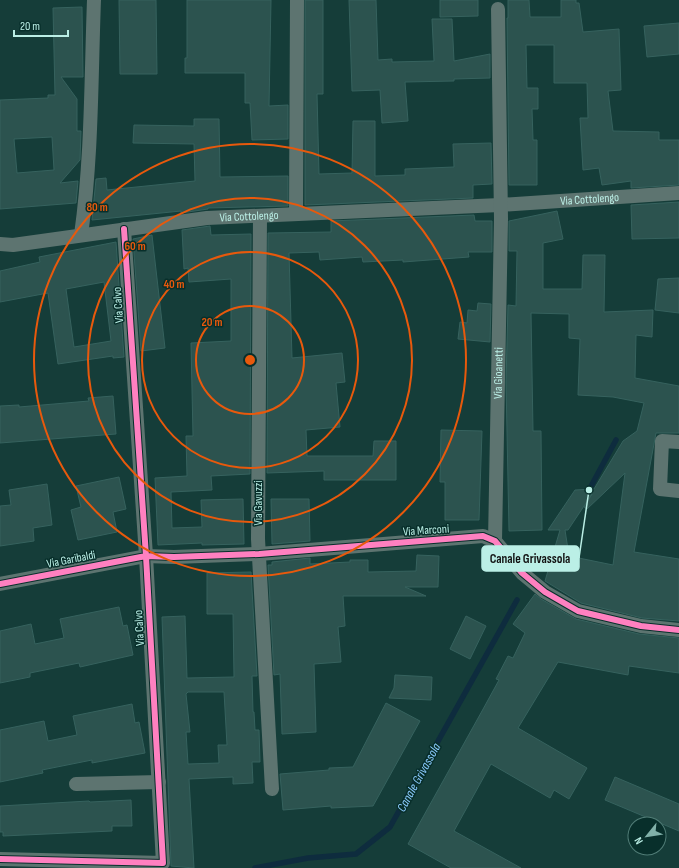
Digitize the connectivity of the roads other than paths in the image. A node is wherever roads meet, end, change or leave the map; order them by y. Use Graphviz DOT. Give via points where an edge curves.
graph roads {
  1 [pos="94,0"];
  2 [pos="297,0"];
  3 [pos="498,9"];
  4 [pos="679,193"];
  5 [pos="500,205"];
  6 [pos="296,213"];
  7 [pos="260,216"];
  8 [pos="124,230"];
  9 [pos="81,235"];
  10 [pos="0,244"];
  11 [pos="679,442"];
  12 [pos="679,491"];
  13 [pos="495,541"];
  14 [pos="259,554"];
  15 [pos="146,556"];
  16 [pos="0,584"];
  17 [pos="679,630"];
  18 [pos="159,782"];
  19 [pos="76,784"];
  20 [pos="272,789"];
  21 [pos="0,859"];
  1 -- 9 [label="street" via="90,148"];
  2 -- 6 [label="street"];
  3 -- 5 [label="street"];
  4 -- 5 [label="street, Via Cottolengo"];
  5 -- 6 [label="street, Via Cottolengo"];
  5 -- 13 [label="street, Via Gioanetti"];
  6 -- 7 [label="street, Via Cottolengo"];
  7 -- 8 [label="street, Via Cottolengo" via="207,218"];
  7 -- 14 [label="street, Via Gavuzzi"];
  8 -- 9 [label="street, Via Cottolengo"];
  8 -- 15 [label="street, Via Calvo"];
  9 -- 10 [label="street, Via Cottolengo" via="13,245"];
  11 -- 12 [label="street" via="662,441 660,489"];
  13 -- 14 [label="street, Via Marconi" via="483,536"];
  13 -- 17 [label="street" via="522,573 544,592 578,611 641,626"];
  14 -- 15 [label="street, Via Marconi"];
  14 -- 20 [label="street, Via Gavuzzi"];
  15 -- 16 [label="street, Via Garibaldi"];
  15 -- 18 [label="street, Via Calvo"];
  18 -- 19 [label="street"];
  18 -- 21 [label="street, Via Calvo" via="163,863"];
}
